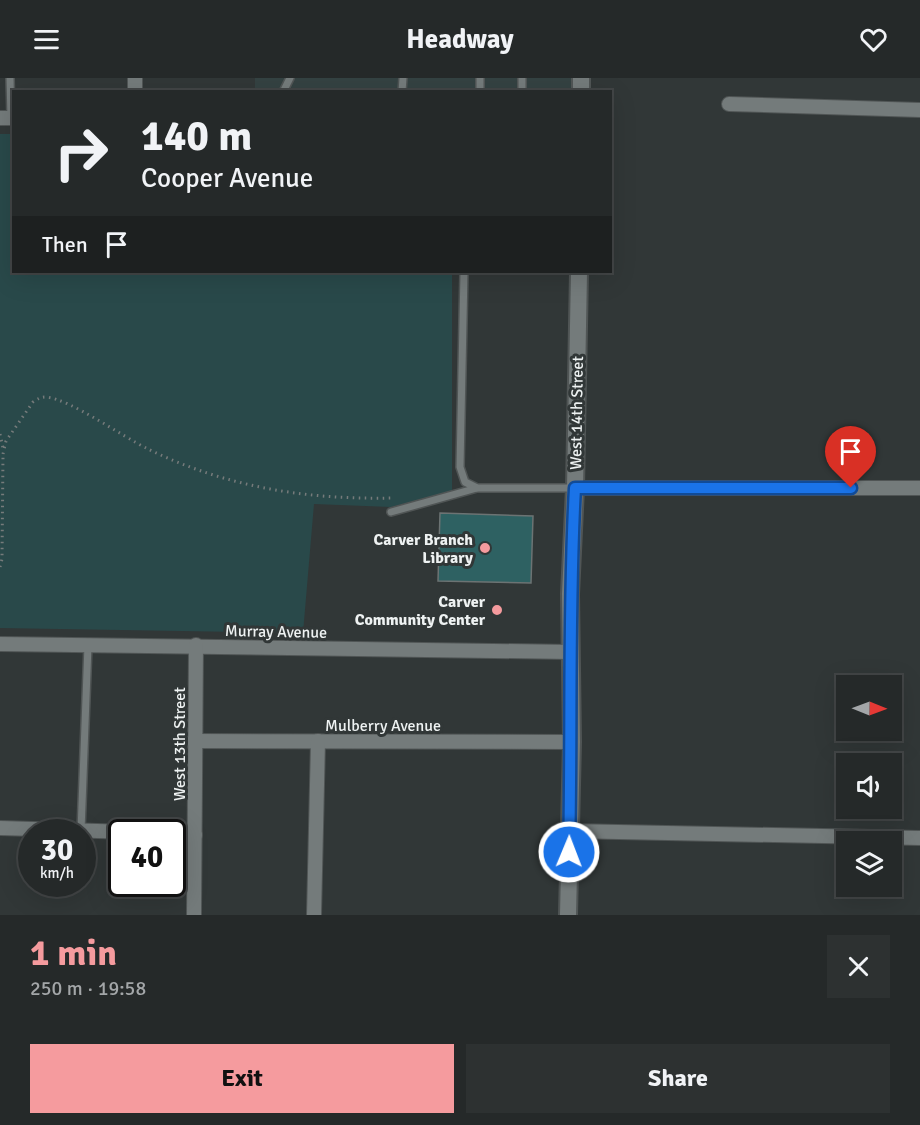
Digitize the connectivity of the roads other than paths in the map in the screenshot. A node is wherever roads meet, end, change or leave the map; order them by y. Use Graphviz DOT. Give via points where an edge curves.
graph roads {
  1 [pos="10,78"];
  2 [pos="729,104"];
  3 [pos="920,110"];
  4 [pos="8,118"];
  5 [pos="464,273"];
  6 [pos="579,273"];
  7 [pos="575,488"];
  8 [pos="920,488"];
  9 [pos="477,489"];
  10 [pos="392,512"];
  11 [pos="0,644"];
  12 [pos="88,645"];
  13 [pos="196,645"];
  14 [pos="571,652"];
  15 [pos="194,741"];
  16 [pos="318,741"];
  17 [pos="572,742"];
  18 [pos="81,819"];
  19 [pos="0,828"];
  20 [pos="18,829"];
  21 [pos="570,831"];
  22 [pos="186,835"];
  23 [pos="195,835"];
  24 [pos="920,838"];
  25 [pos="194,915"];
  26 [pos="314,915"];
  27 [pos="568,915"];
  1 -- 4 [label="lane"];
  2 -- 3 [label="street"];
  5 -- 9 [label="lane" via="460,466 465,482"];
  6 -- 7 [label="street, West 14th Street"];
  7 -- 8 [label="street"];
  7 -- 9 [label="lane"];
  7 -- 14 [label="street, West 14th Street"];
  9 -- 10 [label="lane"];
  11 -- 12 [label="street, Murray Avenue"];
  12 -- 13 [label="street, Murray Avenue"];
  12 -- 18 [label="lane"];
  13 -- 14 [label="street, Murray Avenue"];
  13 -- 15 [label="street, West 13th Street"];
  14 -- 17 [label="street, West 14th Street"];
  15 -- 16 [label="street, Mulberry Avenue"];
  15 -- 23 [label="street, West 13th Street"];
  16 -- 17 [label="street, Mulberry Avenue"];
  16 -- 26 [label="street"];
  17 -- 21 [label="street, West 14th Street"];
  19 -- 20 [label="street"];
  21 -- 24 [label="street"];
  21 -- 27 [label="street, West 14th Street"];
  22 -- 23 [label="street"];
  23 -- 25 [label="street, West 13th Street"];
}
